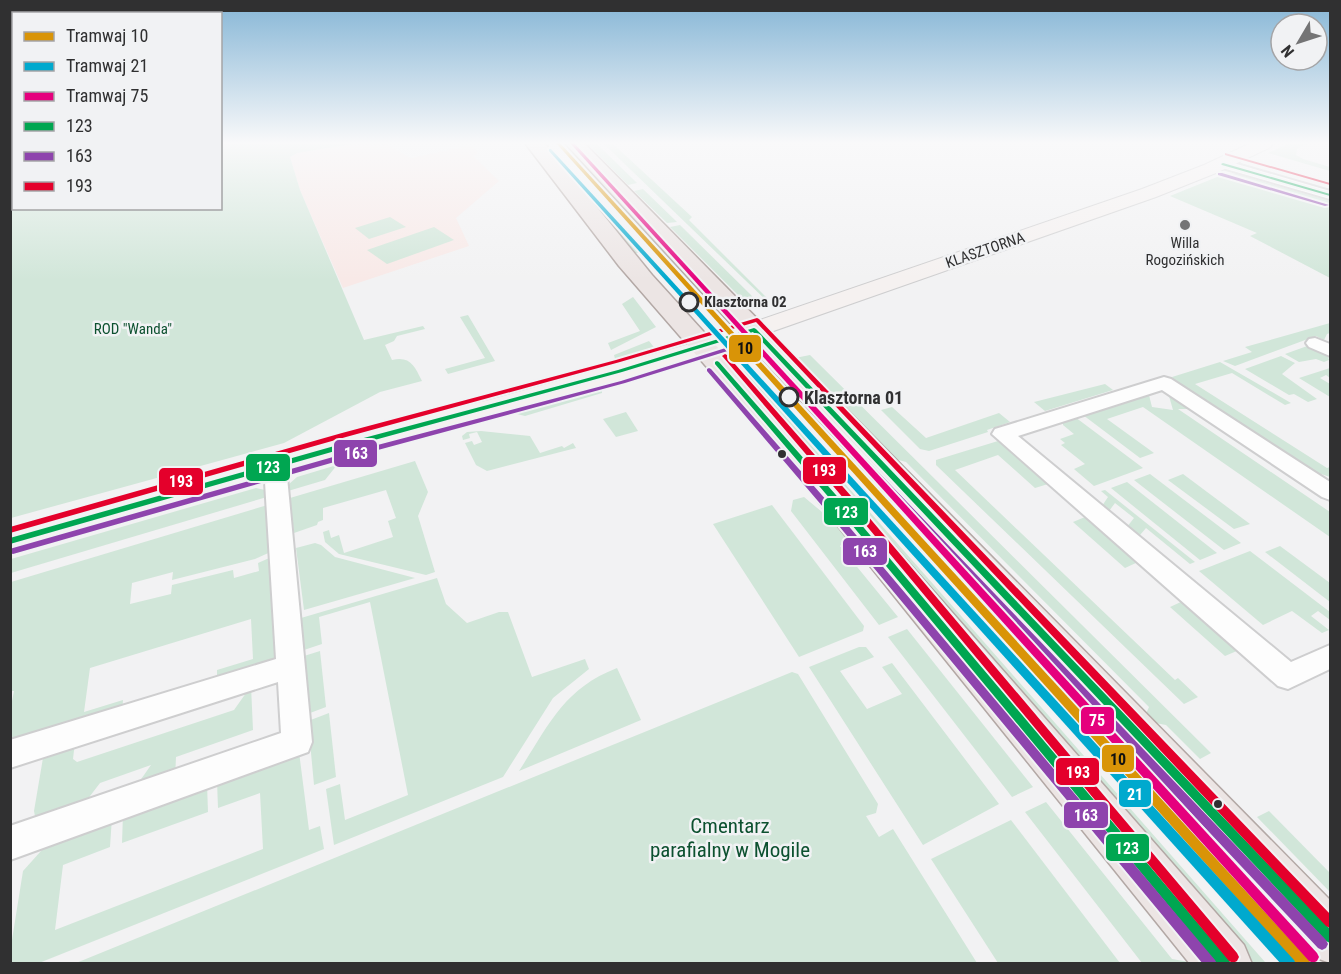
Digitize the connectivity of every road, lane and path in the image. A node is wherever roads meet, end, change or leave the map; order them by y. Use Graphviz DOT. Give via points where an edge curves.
graph roads {
  1 [pos="573,188"];
  2 [pos="618,188"];
  3 [pos="1163,188"];
  4 [pos="1307,188"];
  5 [pos="1330,195"];
  6 [pos="754,330"];
  7 [pos="702,348"];
  8 [pos="275,466"];
  9 [pos="1329,490"];
  10 [pos="10,542"];
  11 [pos="1330,656"];
  12 [pos="291,666"];
  13 [pos="10,754"];
  14 [pos="10,843"];
  15 [pos="1330,937"];
  16 [pos="1224,963"];
  1 -- 7 [label="main road" via="626,260"];
  2 -- 6 [label="main road"];
  3 -- 6 [label="street, KLASZTORNA"];
  4 -- 5 [label="street"];
  6 -- 7 [label="street, KLASZTORNA"];
  6 -- 15 [label="main road"];
  7 -- 8 [label="street, KLASZTORNA"];
  7 -- 16 [label="main road" via="780,435"];
  8 -- 10 [label="street, KLASZTORNA"];
  8 -- 12 [label="street"];
  9 -- 11 [label="street" via="1164,383 1002,434 1288,677"];
  12 -- 13 [label="street"];
  12 -- 14 [label="street" via="297,742"];
}
